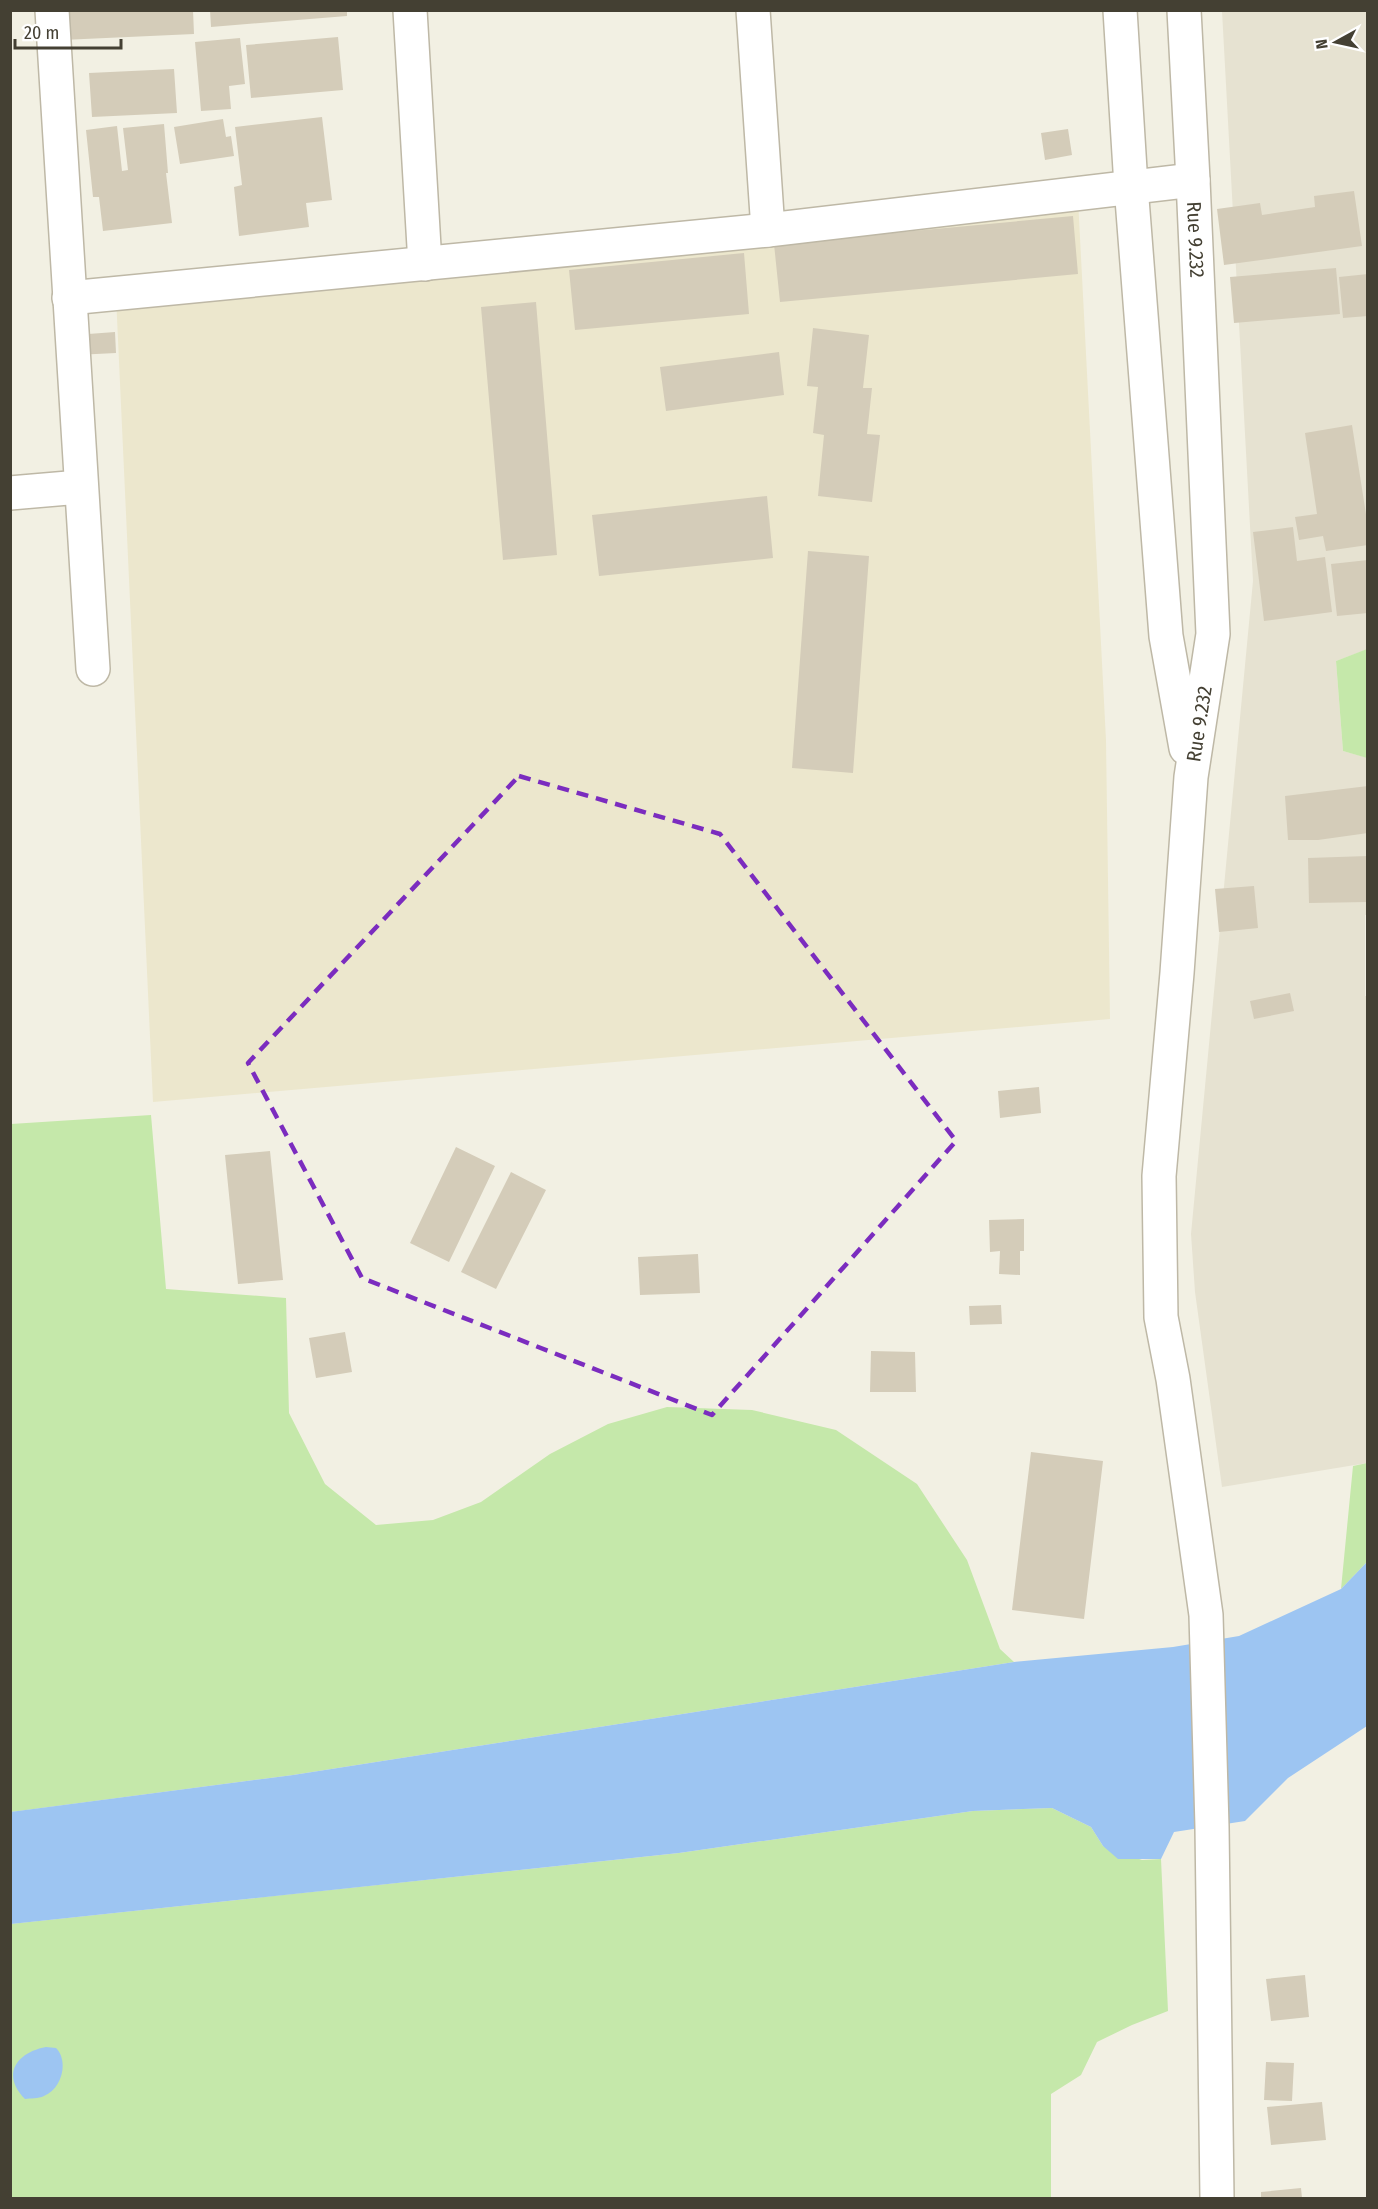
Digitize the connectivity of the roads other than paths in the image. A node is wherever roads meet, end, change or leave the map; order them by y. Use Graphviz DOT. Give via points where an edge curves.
graph roads {
  1 [pos="52,10"];
  2 [pos="410,10"];
  3 [pos="753,10"];
  4 [pos="1120,10"];
  5 [pos="1184,10"];
  6 [pos="1193,180"];
  7 [pos="1131,186"];
  8 [pos="768,230"];
  9 [pos="425,264"];
  10 [pos="69,297"];
  11 [pos="80,486"];
  12 [pos="10,493"];
  13 [pos="93,669"];
  14 [pos="1191,777"];
  15 [pos="1217,2199"];
  1 -- 10 [label="street"];
  2 -- 9 [label="street"];
  3 -- 8 [label="street"];
  4 -- 7 [label="street, Rue 9.232"];
  5 -- 6 [label="street, Rue 9.232"];
  6 -- 7 [label="street"];
  6 -- 14 [label="street, Rue 9.232" via="1213,634"];
  7 -- 8 [label="street"];
  7 -- 14 [label="street, Rue 9.232" via="1166,636"];
  8 -- 9 [label="street"];
  9 -- 10 [label="street"];
  10 -- 11 [label="street"];
  11 -- 12 [label="street"];
  11 -- 13 [label="street"];
  14 -- 15 [label="street" via="1159,1176 1161,1317 1206,1615"];
}
